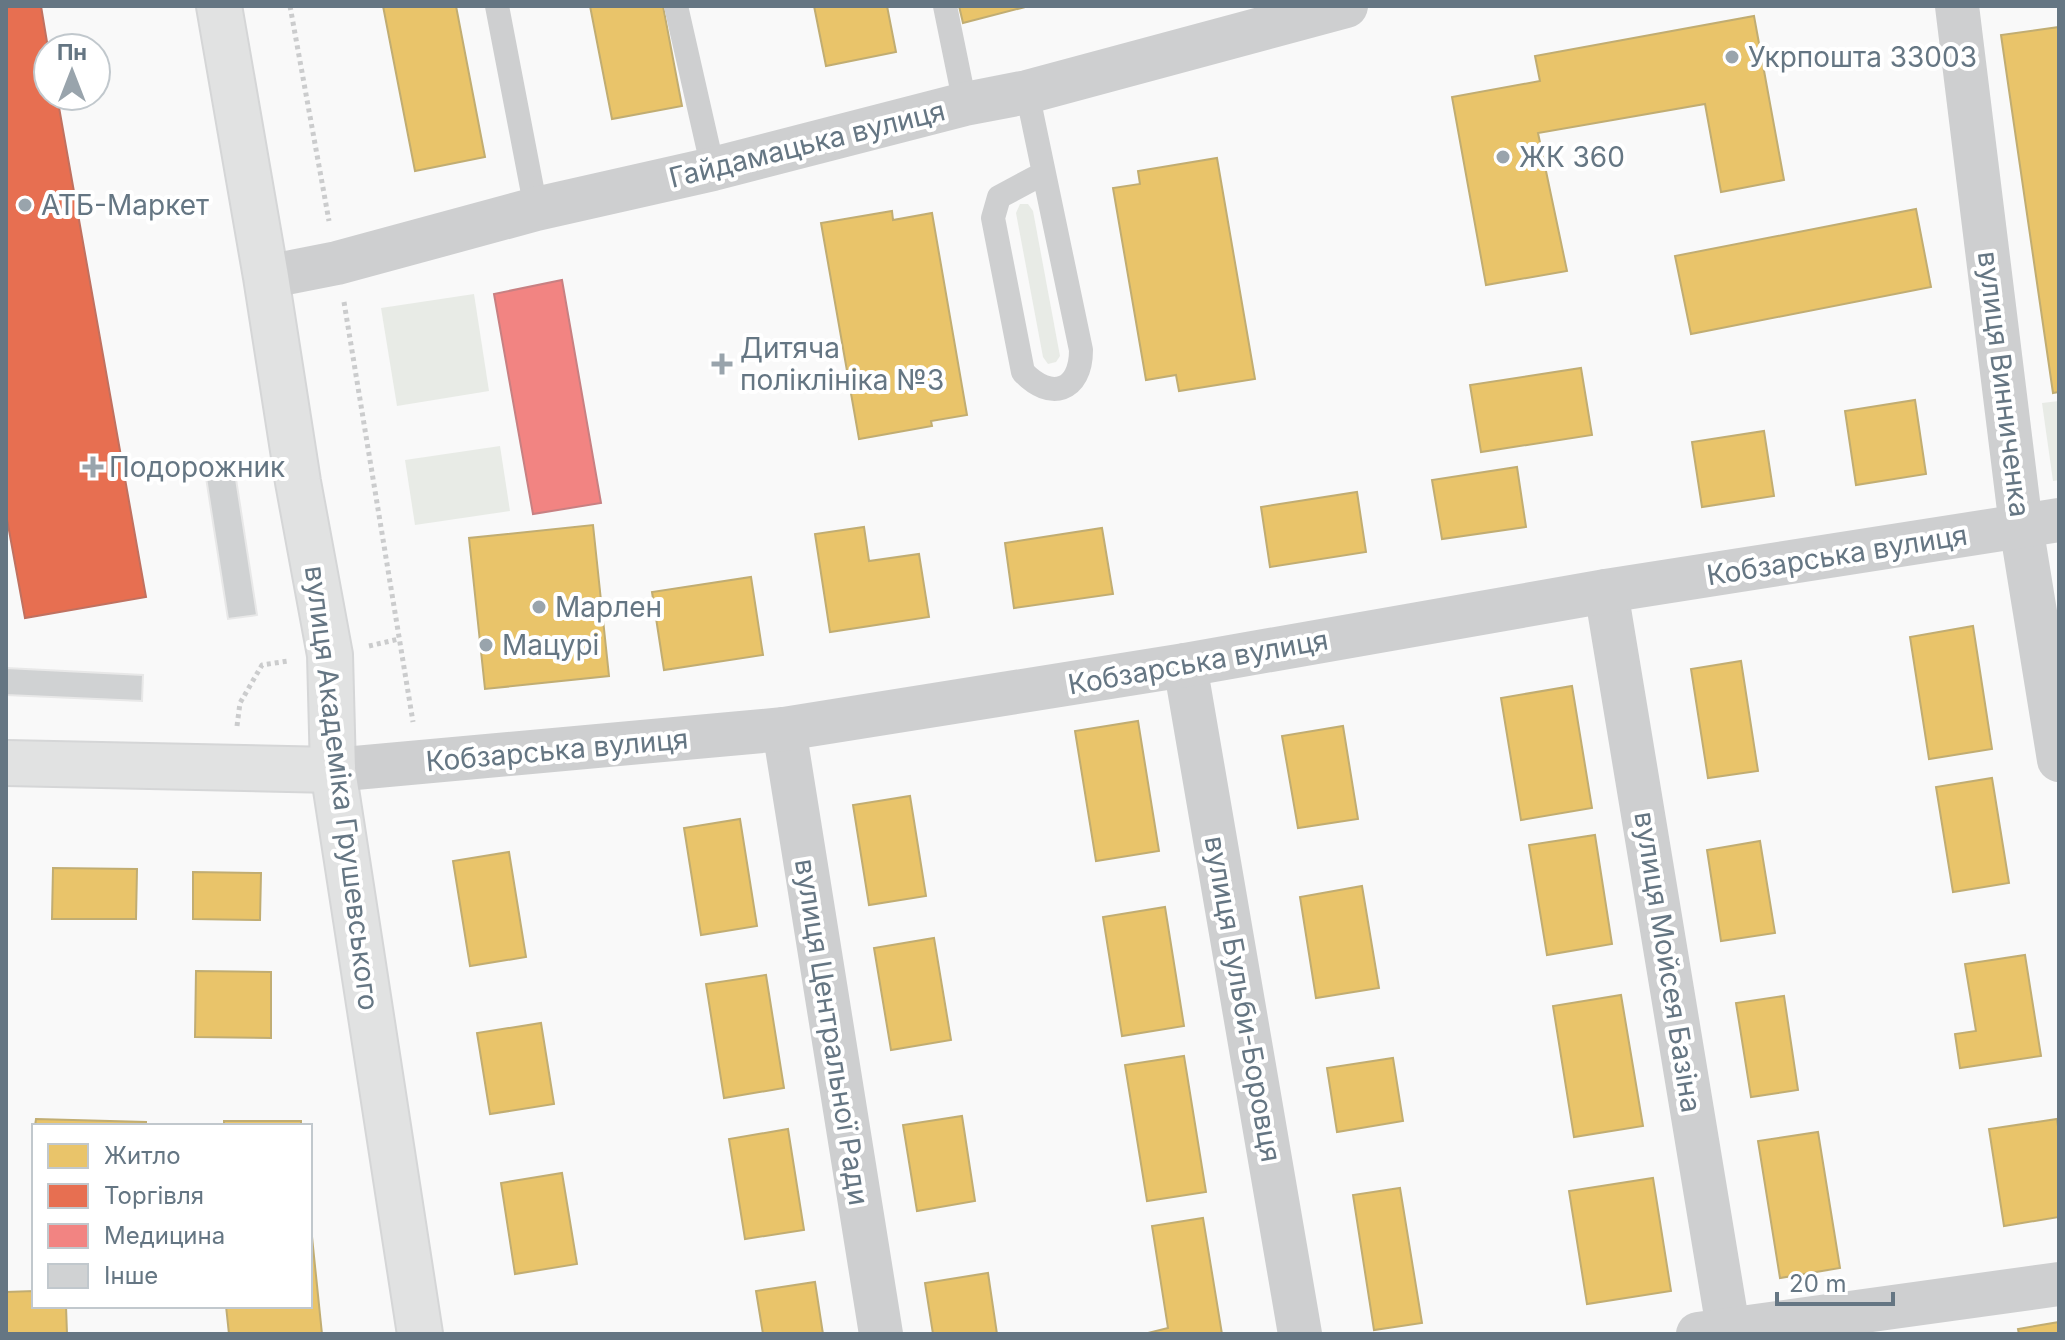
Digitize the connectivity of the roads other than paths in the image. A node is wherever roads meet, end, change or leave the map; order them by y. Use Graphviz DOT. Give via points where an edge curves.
graph roads {
  1 [pos="219,6"];
  2 [pos="497,6"];
  3 [pos="676,6"];
  4 [pos="945,6"];
  5 [pos="1346,6"];
  6 [pos="1957,6"];
  7 [pos="1027,92"];
  8 [pos="965,104"];
  9 [pos="713,169"];
  10 [pos="1042,174"];
  11 [pos="536,209"];
  12 [pos="266,277"];
  13 [pos="2040,523"];
  14 [pos="1606,591"];
  15 [pos="1185,665"];
  16 [pos="784,729"];
  17 [pos="2059,760"];
  18 [pos="6,763"];
  19 [pos="333,770"];
  20 [pos="2059,1284"];
  21 [pos="1719,1332"];
  22 [pos="420,1334"];
  23 [pos="881,1334"];
  24 [pos="1300,1334"];
  1 -- 12 [label="main road, вулиця Академіка Грушевського"];
  2 -- 11 [label="lane"];
  3 -- 9 [label="lane"];
  4 -- 8 [label="lane"];
  5 -- 7 [label="street, Гайдамацька вулиця"];
  6 -- 13 [label="street, вулиця Винниченка"];
  7 -- 8 [label="street, Гайдамацька вулиця"];
  7 -- 10 [label="lane"];
  8 -- 9 [label="street, Гайдамацька вулиця"];
  9 -- 11 [label="street, Гайдамацька вулиця"];
  10 -- 10 [label="lane" via="1081,350 1076,377 1051,390 1034,384 1023,372 993,218 999,197"];
  11 -- 12 [label="street, Гайдамацька вулиця"];
  12 -- 19 [label="main road, вулиця Академіка Грушевського" via="330,655"];
  13 -- 14 [label="street, Кобзарська вулиця"];
  13 -- 17 [label="street, вулиця Винниченка"];
  14 -- 15 [label="street, Кобзарська вулиця"];
  14 -- 21 [label="street, вулиця Мойсея Базіна"];
  15 -- 16 [label="street, Кобзарська вулиця"];
  15 -- 24 [label="street, вулиця Бульби-Боровця"];
  16 -- 19 [label="street, Кобзарська вулиця"];
  16 -- 23 [label="street, вулиця Центральної Ради"];
  18 -- 19 [label="main road"];
  19 -- 22 [label="main road, вулиця Академіка Грушевського"];
  20 -- 21 [label="street"];
}
